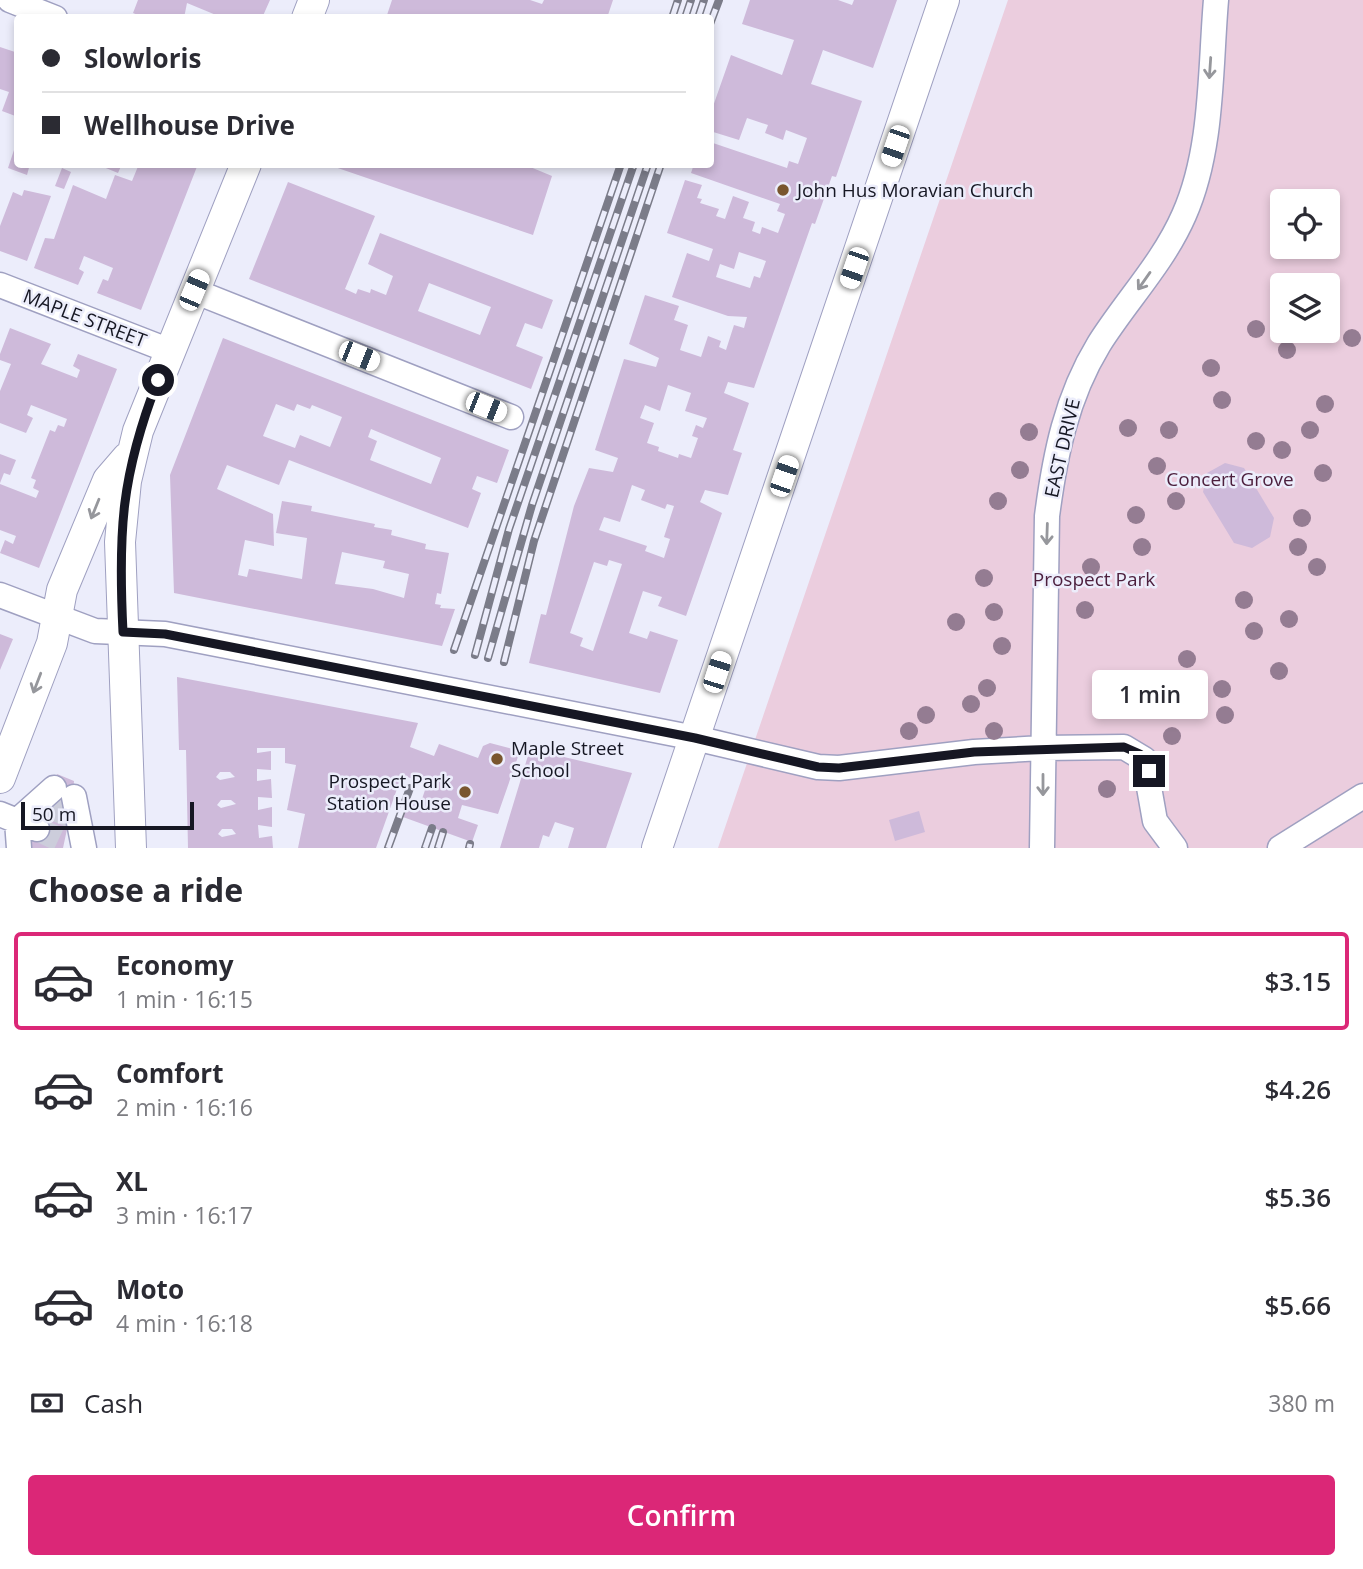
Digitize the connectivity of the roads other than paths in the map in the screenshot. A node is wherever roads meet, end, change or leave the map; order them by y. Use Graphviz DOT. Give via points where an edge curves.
graph roads {
  1 [pos="10,0"];
  2 [pos="944,0"];
  3 [pos="1216,0"];
  4 [pos="45,14"];
  5 [pos="244,168"];
  6 [pos="0,285"];
  7 [pos="194,290"];
  8 [pos="170,351"];
  9 [pos="511,417"];
  10 [pos="132,453"];
  11 [pos="0,595"];
  12 [pos="57,618"];
  13 [pos="123,632"];
  14 [pos="695,738"];
  15 [pos="1042,748"];
  16 [pos="0,778"];
  17 [pos="1345,807"];
  18 [pos="20,828"];
  19 [pos="80,847"];
  20 [pos="19,848"];
  21 [pos="131,848"];
  22 [pos="657,848"];
  23 [pos="1042,848"];
  24 [pos="1175,848"];
  25 [pos="1280,848"];
  1 -- 4 [label="street"];
  2 -- 14 [label="main road"];
  3 -- 15 [label="street, EAST DRIVE, one-way" via="1206,117 1192,195 1172,240 1086,368 1061,432 1047,516"];
  5 -- 7 [label="main road"];
  6 -- 8 [label="street, MAPLE STREET"];
  7 -- 8 [label="main road"];
  7 -- 9 [label="street"];
  8 -- 10 [label="main road"];
  10 -- 12 [label="main road, one-way" via="107,480 62,590"];
  10 -- 13 [label="main road" via="121,514"];
  11 -- 12 [label="street"];
  12 -- 13 [label="street" via="95,631"];
  12 -- 16 [label="main road, one-way" via="52,643"];
  13 -- 14 [label="street" via="165,634"];
  13 -- 21 [label="main road"];
  14 -- 15 [label="street" via="783,761 839,768"];
  14 -- 22 [label="main road"];
  15 -- 23 [label="street, EAST DRIVE, one-way"];
  15 -- 24 [label="street" via="1124,747 1140,754 1149,771 1155,821"];
  17 -- 25 [label="street"];
  18 -- 19 [label="street" via="62,802"];
  18 -- 20 [label="street"];
}
